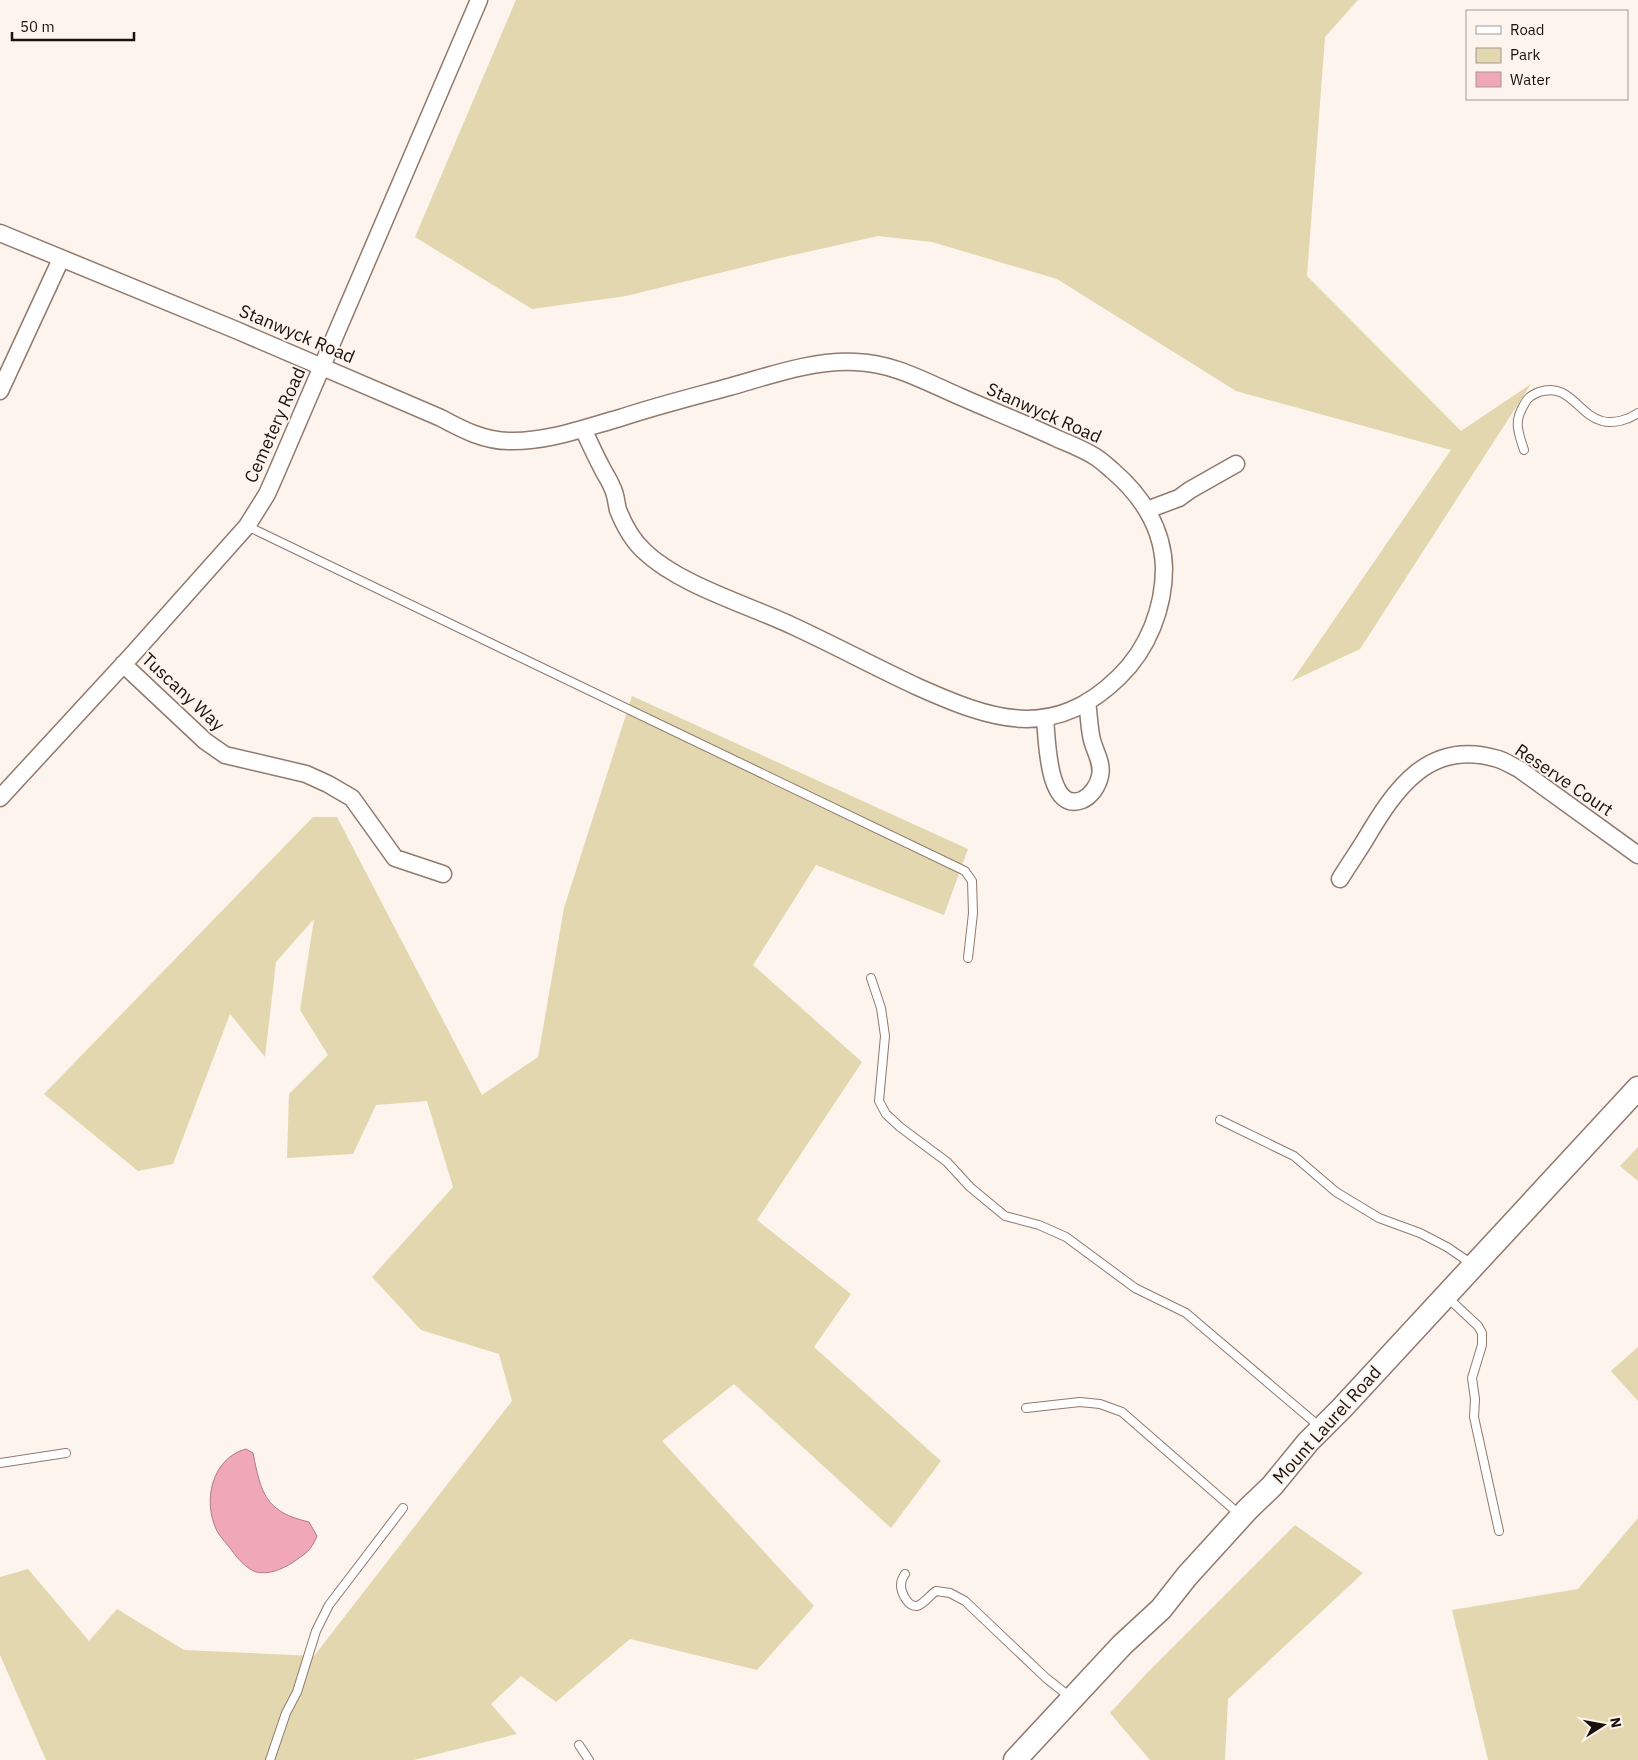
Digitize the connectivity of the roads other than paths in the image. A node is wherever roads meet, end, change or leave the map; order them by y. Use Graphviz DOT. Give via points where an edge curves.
graph roads {
  1 [pos="479,0"];
  2 [pos="0,234"];
  3 [pos="61,259"];
  4 [pos="323,367"];
  5 [pos="0,391"];
  6 [pos="1638,413"];
  7 [pos="583,429"];
  8 [pos="1524,450"];
  9 [pos="1236,464"];
  10 [pos="1147,510"];
  11 [pos="247,526"];
  12 [pos="123,664"];
  13 [pos="1087,702"];
  14 [pos="1045,718"];
  15 [pos="0,798"];
  16 [pos="1638,855"];
  17 [pos="443,874"];
  18 [pos="1340,879"];
  19 [pos="968,958"];
  20 [pos="871,978"];
  21 [pos="1638,1088"];
  22 [pos="1220,1120"];
  23 [pos="1474,1265"];
  24 [pos="1446,1296"];
  25 [pos="1026,1408"];
  26 [pos="1322,1428"];
  27 [pos="66,1452"];
  28 [pos="0,1463"];
  29 [pos="404,1508"];
  30 [pos="1242,1516"];
  31 [pos="1499,1531"];
  32 [pos="905,1574"];
  33 [pos="1071,1698"];
  34 [pos="579,1745"];
  35 [pos="270,1760"];
  36 [pos="589,1760"];
  37 [pos="1014,1760"];
  1 -- 4 [label="street, Cemetery Road"];
  2 -- 3 [label="street, Stanwyck Road"];
  3 -- 4 [label="street, Stanwyck Road"];
  3 -- 5 [label="street"];
  4 -- 7 [label="street, Stanwyck Road" via="482,437 530,440"];
  4 -- 11 [label="street, Cemetery Road" via="267,494"];
  6 -- 8 [label="lane" via="1622,420 1599,420 1560,391 1537,392 1526,400 1516,426"];
  7 -- 10 [label="street, Stanwyck Road" via="788,371 833,363 876,364 919,377 1096,457 1129,485"];
  7 -- 14 [label="street, Stanwyck Road" via="614,489 624,524 646,554 662,565 700,586 766,613 960,706 1004,718"];
  9 -- 10 [label="street" via="1179,498"];
  10 -- 13 [label="street, Stanwyck Road" via="1160,540 1164,560 1161,602 1155,621 1135,658 1122,675"];
  11 -- 12 [label="street, Cemetery Road"];
  11 -- 19 [label="lane" via="965,871 972,881 973,913"];
  12 -- 15 [label="street, Cemetery Road"];
  12 -- 17 [label="street, Tuscany Way" via="204,741 225,755 306,774 328,784 352,798 395,858"];
  13 -- 14 [label="street, Stanwyck Road"];
  13 -- 14 [label="street" via="1100,776 1089,796 1080,800 1069,800 1060,795 1049,764"];
  16 -- 18 [label="street, Reserve Court" via="1519,769 1501,760 1469,755 1434,762 1411,776 1394,795"];
  20 -- 26 [label="lane" via="881,1008 885,1036 879,1101 886,1114 947,1162 970,1187 1005,1216 1039,1225 1066,1237 1136,1288 1186,1313"];
  21 -- 23 [label="main road, Mount Laurel Road"];
  22 -- 23 [label="lane" via="1294,1156 1336,1192 1379,1218 1420,1233"];
  23 -- 24 [label="main road, Mount Laurel Road"];
  24 -- 26 [label="main road, Mount Laurel Road"];
  24 -- 31 [label="lane" via="1482,1333 1472,1378 1474,1417"];
  25 -- 30 [label="lane" via="1080,1402 1100,1404 1122,1412"];
  26 -- 30 [label="main road, Mount Laurel Road"];
  27 -- 28 [label="lane"];
  29 -- 35 [label="lane" via="329,1605 316,1631 297,1692"];
  30 -- 33 [label="main road, Mount Laurel Road" via="1161,1609"];
  32 -- 33 [label="lane" via="900,1585 908,1603 919,1605 936,1591 959,1597"];
  33 -- 37 [label="main road, Mount Laurel Road"];
  34 -- 36 [label="lane"];
}
